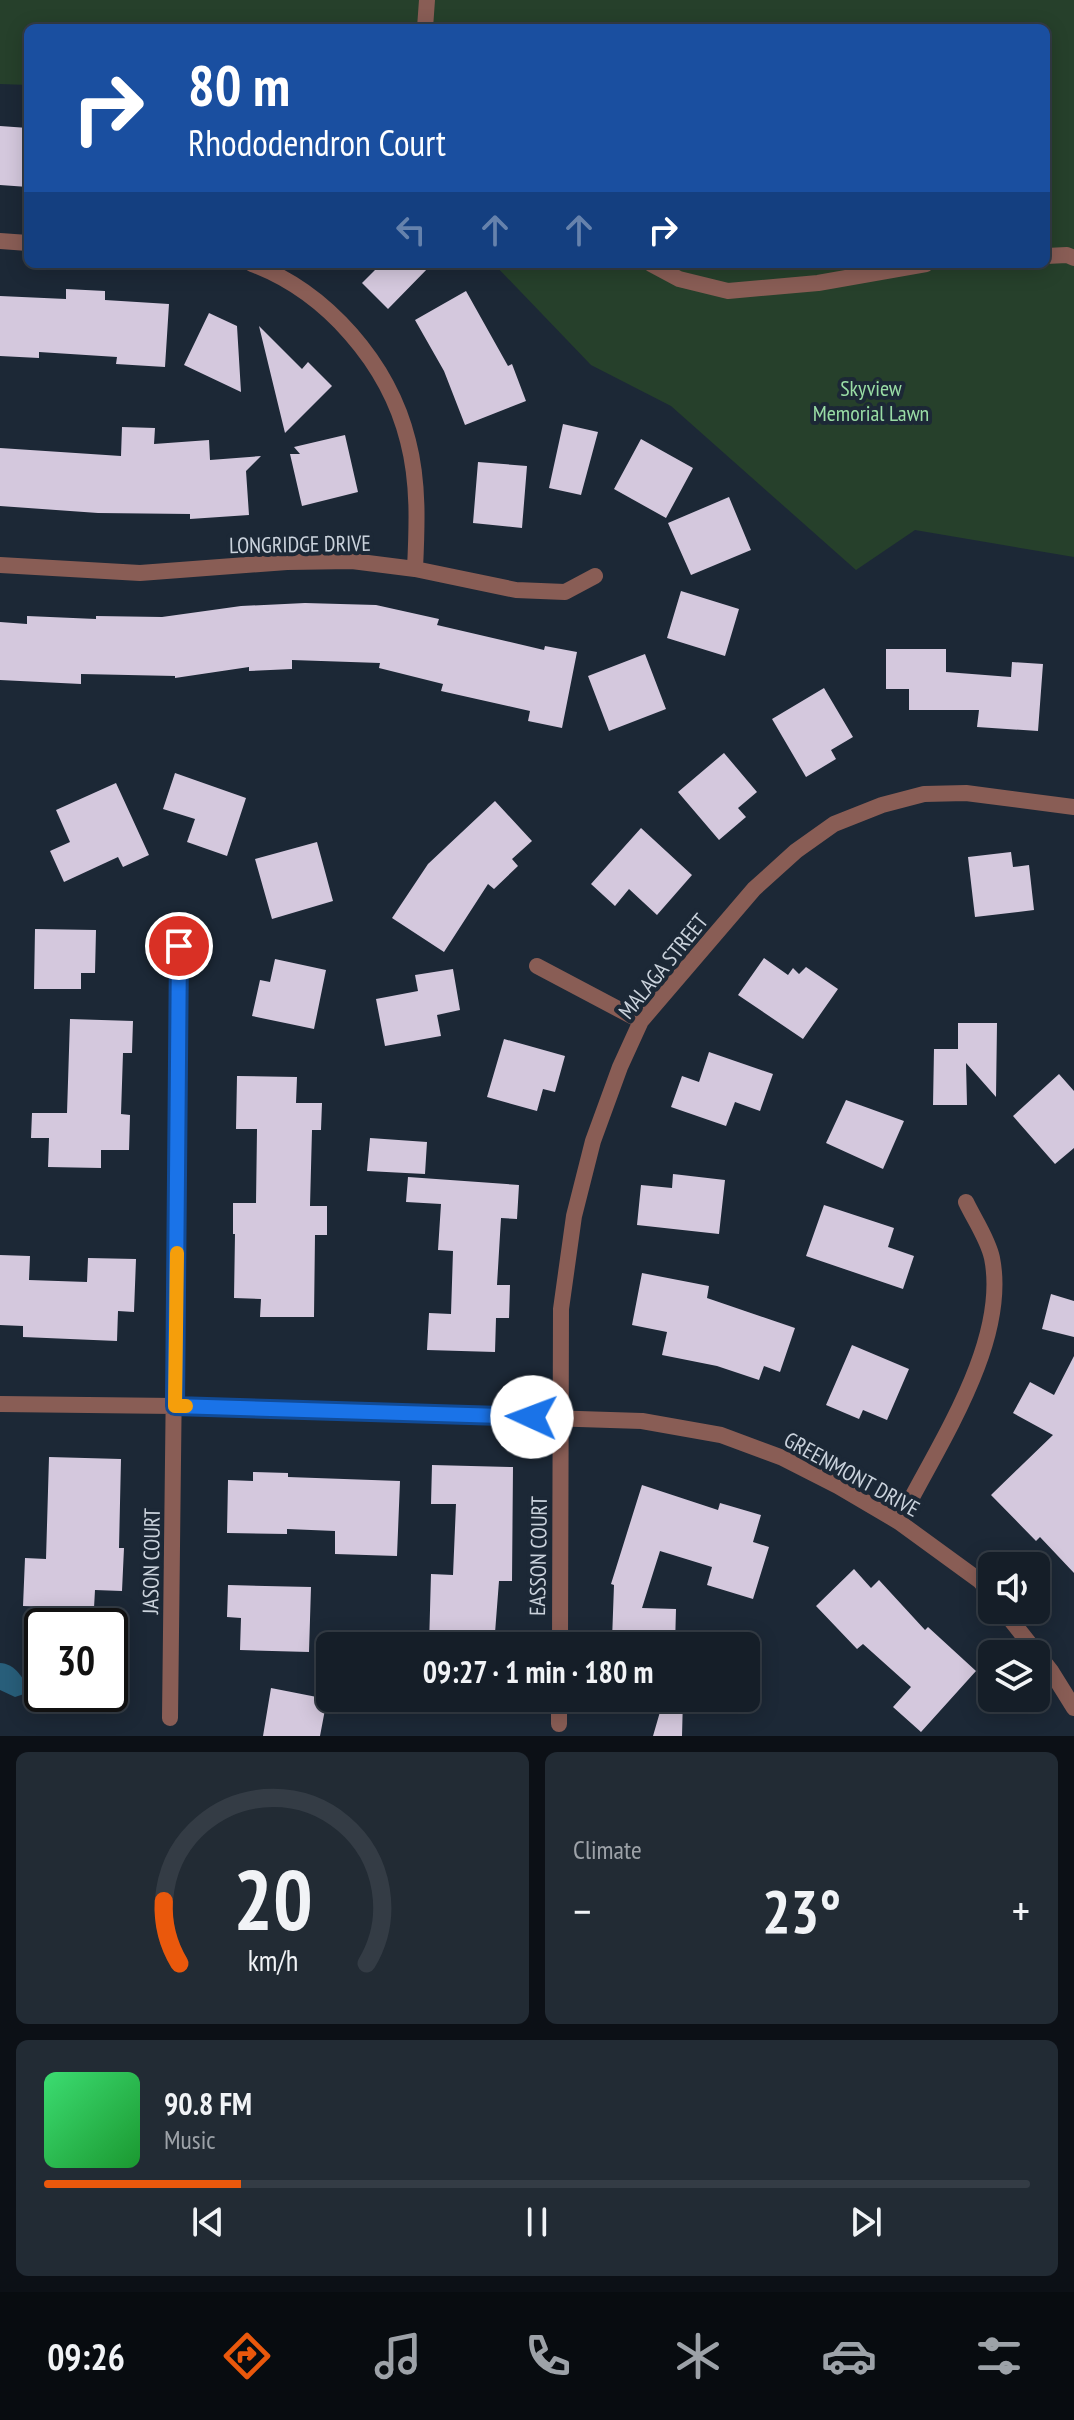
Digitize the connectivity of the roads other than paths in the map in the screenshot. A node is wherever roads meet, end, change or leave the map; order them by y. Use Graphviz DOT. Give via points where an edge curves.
graph roads {
  1 [pos="427,0"];
  2 [pos="425,24"];
  3 [pos="0,241"];
  4 [pos="24,243"];
  5 [pos="1050,256"];
  6 [pos="1074,258"];
  7 [pos="261,268"];
  8 [pos="658,268"];
  9 [pos="903,268"];
  10 [pos="0,565"];
  11 [pos="415,569"];
  12 [pos="595,576"];
  13 [pos="1074,807"];
  14 [pos="179,946"];
  15 [pos="537,966"];
  16 [pos="641,1021"];
  17 [pos="966,1202"];
  18 [pos="0,1404"];
  19 [pos="175,1406"];
  20 [pos="562,1418"];
  21 [pos="899,1522"];
  22 [pos="978,1580"];
  23 [pos="1014,1624"];
  24 [pos="560,1632"];
  25 [pos="1074,1708"];
  26 [pos="559,1712"];
  27 [pos="170,1718"];
  28 [pos="559,1724"];
  1 -- 2 [label="street"];
  3 -- 4 [label="street"];
  5 -- 6 [label="street"];
  7 -- 11 [label="street" via="319,303 353,336 395,399 416,487"];
  8 -- 9 [label="street" via="728,291"];
  10 -- 11 [label="street, LONGRIDGE DRIVE" via="140,573 352,561"];
  11 -- 12 [label="street, LONGRIDGE DRIVE" via="516,590 565,592"];
  13 -- 16 [label="street, MALAGA STREET" via="966,793 924,794 834,824 754,889"];
  14 -- 19 [label="street, JASON COURT"];
  15 -- 16 [label="street"];
  16 -- 20 [label="street, MALAGA STREET" via="593,1141 574,1216 561,1309"];
  17 -- 21 [label="street" via="992,1255 996,1292 985,1344 955,1418"];
  18 -- 19 [label="street, GREENMONT DRIVE"];
  19 -- 20 [label="street, GREENMONT DRIVE"];
  19 -- 27 [label="street, JASON COURT"];
  20 -- 21 [label="street, GREENMONT DRIVE" via="642,1421 721,1435 783,1458"];
  20 -- 24 [label="street, EASSON COURT"];
  21 -- 22 [label="street, GREENMONT DRIVE"];
  23 -- 25 [label="street"];
  26 -- 28 [label="street"];
}
